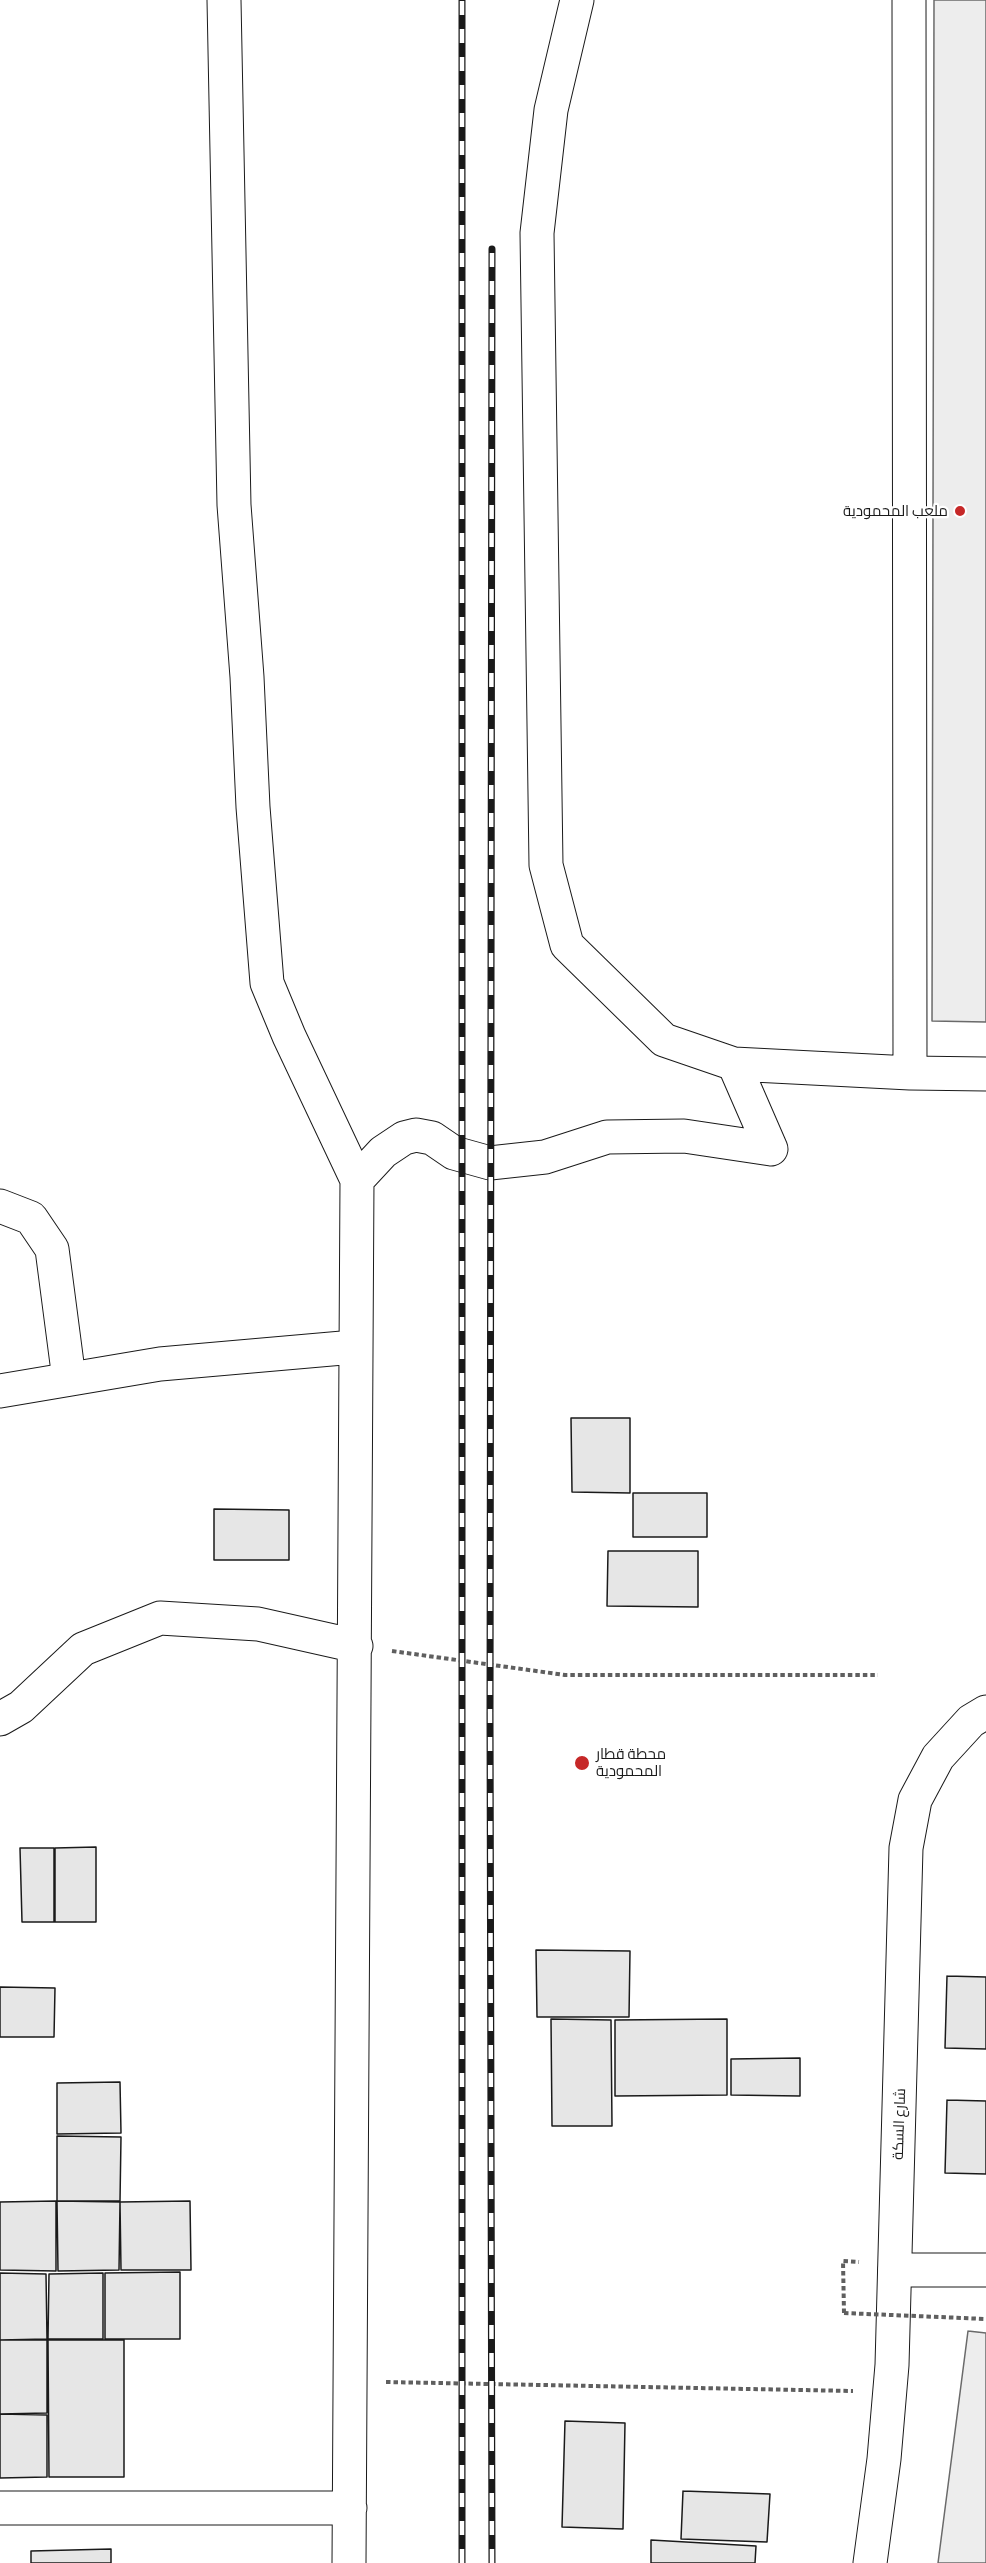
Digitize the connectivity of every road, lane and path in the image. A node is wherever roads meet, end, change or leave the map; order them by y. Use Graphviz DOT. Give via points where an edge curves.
graph roads {
  1 [pos="224,0"];
  2 [pos="577,0"];
  3 [pos="909,0"];
  4 [pos="734,1064"];
  5 [pos="910,1073"];
  6 [pos="986,1074"];
  7 [pos="357,1180"];
  8 [pos="0,1206"];
  9 [pos="354,1347"];
  10 [pos="69,1379"];
  11 [pos="0,1391"];
  12 [pos="356,1646"];
  13 [pos="878,1675"];
  14 [pos="986,1712"];
  15 [pos="0,1719"];
  16 [pos="843,2262"];
  17 [pos="895,2270"];
  18 [pos="986,2270"];
  19 [pos="986,2319"];
  20 [pos="351,2381"];
  21 [pos="889,2392"];
  22 [pos="0,2508"];
  23 [pos="350,2508"];
  24 [pos="349,2563"];
  25 [pos="870,2563"];
  1 -- 7 [label="street" via="234,505 267,983"];
  2 -- 4 [label="street" via="551,110 537,233 546,865 567,945 664,1040"];
  3 -- 5 [label="street"];
  4 -- 5 [label="street"];
  4 -- 7 [label="street" via="771,1149 684,1136 607,1137 544,1157 490,1163 454,1154 432,1138 416,1135 384,1152"];
  5 -- 6 [label="street"];
  7 -- 9 [label="street"];
  8 -- 10 [label="street" via="31,1218 52,1249"];
  9 -- 10 [label="street" via="160,1364"];
  9 -- 12 [label="street"];
  10 -- 11 [label="street"];
  12 -- 13 [label="path" via="565,1676"];
  12 -- 15 [label="street" via="258,1624 160,1618 83,1649 21,1707"];
  12 -- 20 [label="street"];
  14 -- 17 [label="street, شارع السكة" via="971,1721 938,1757 915,1800 906,1848"];
  16 -- 19 [label="path, bridge" via="844,2313"];
  17 -- 18 [label="street"];
  17 -- 21 [label="street, شارع السكة"];
  20 -- 21 [label="path"];
  20 -- 23 [label="street"];
  21 -- 25 [label="street, شارع السكة"];
  22 -- 23 [label="street"];
  23 -- 24 [label="street"];
}
